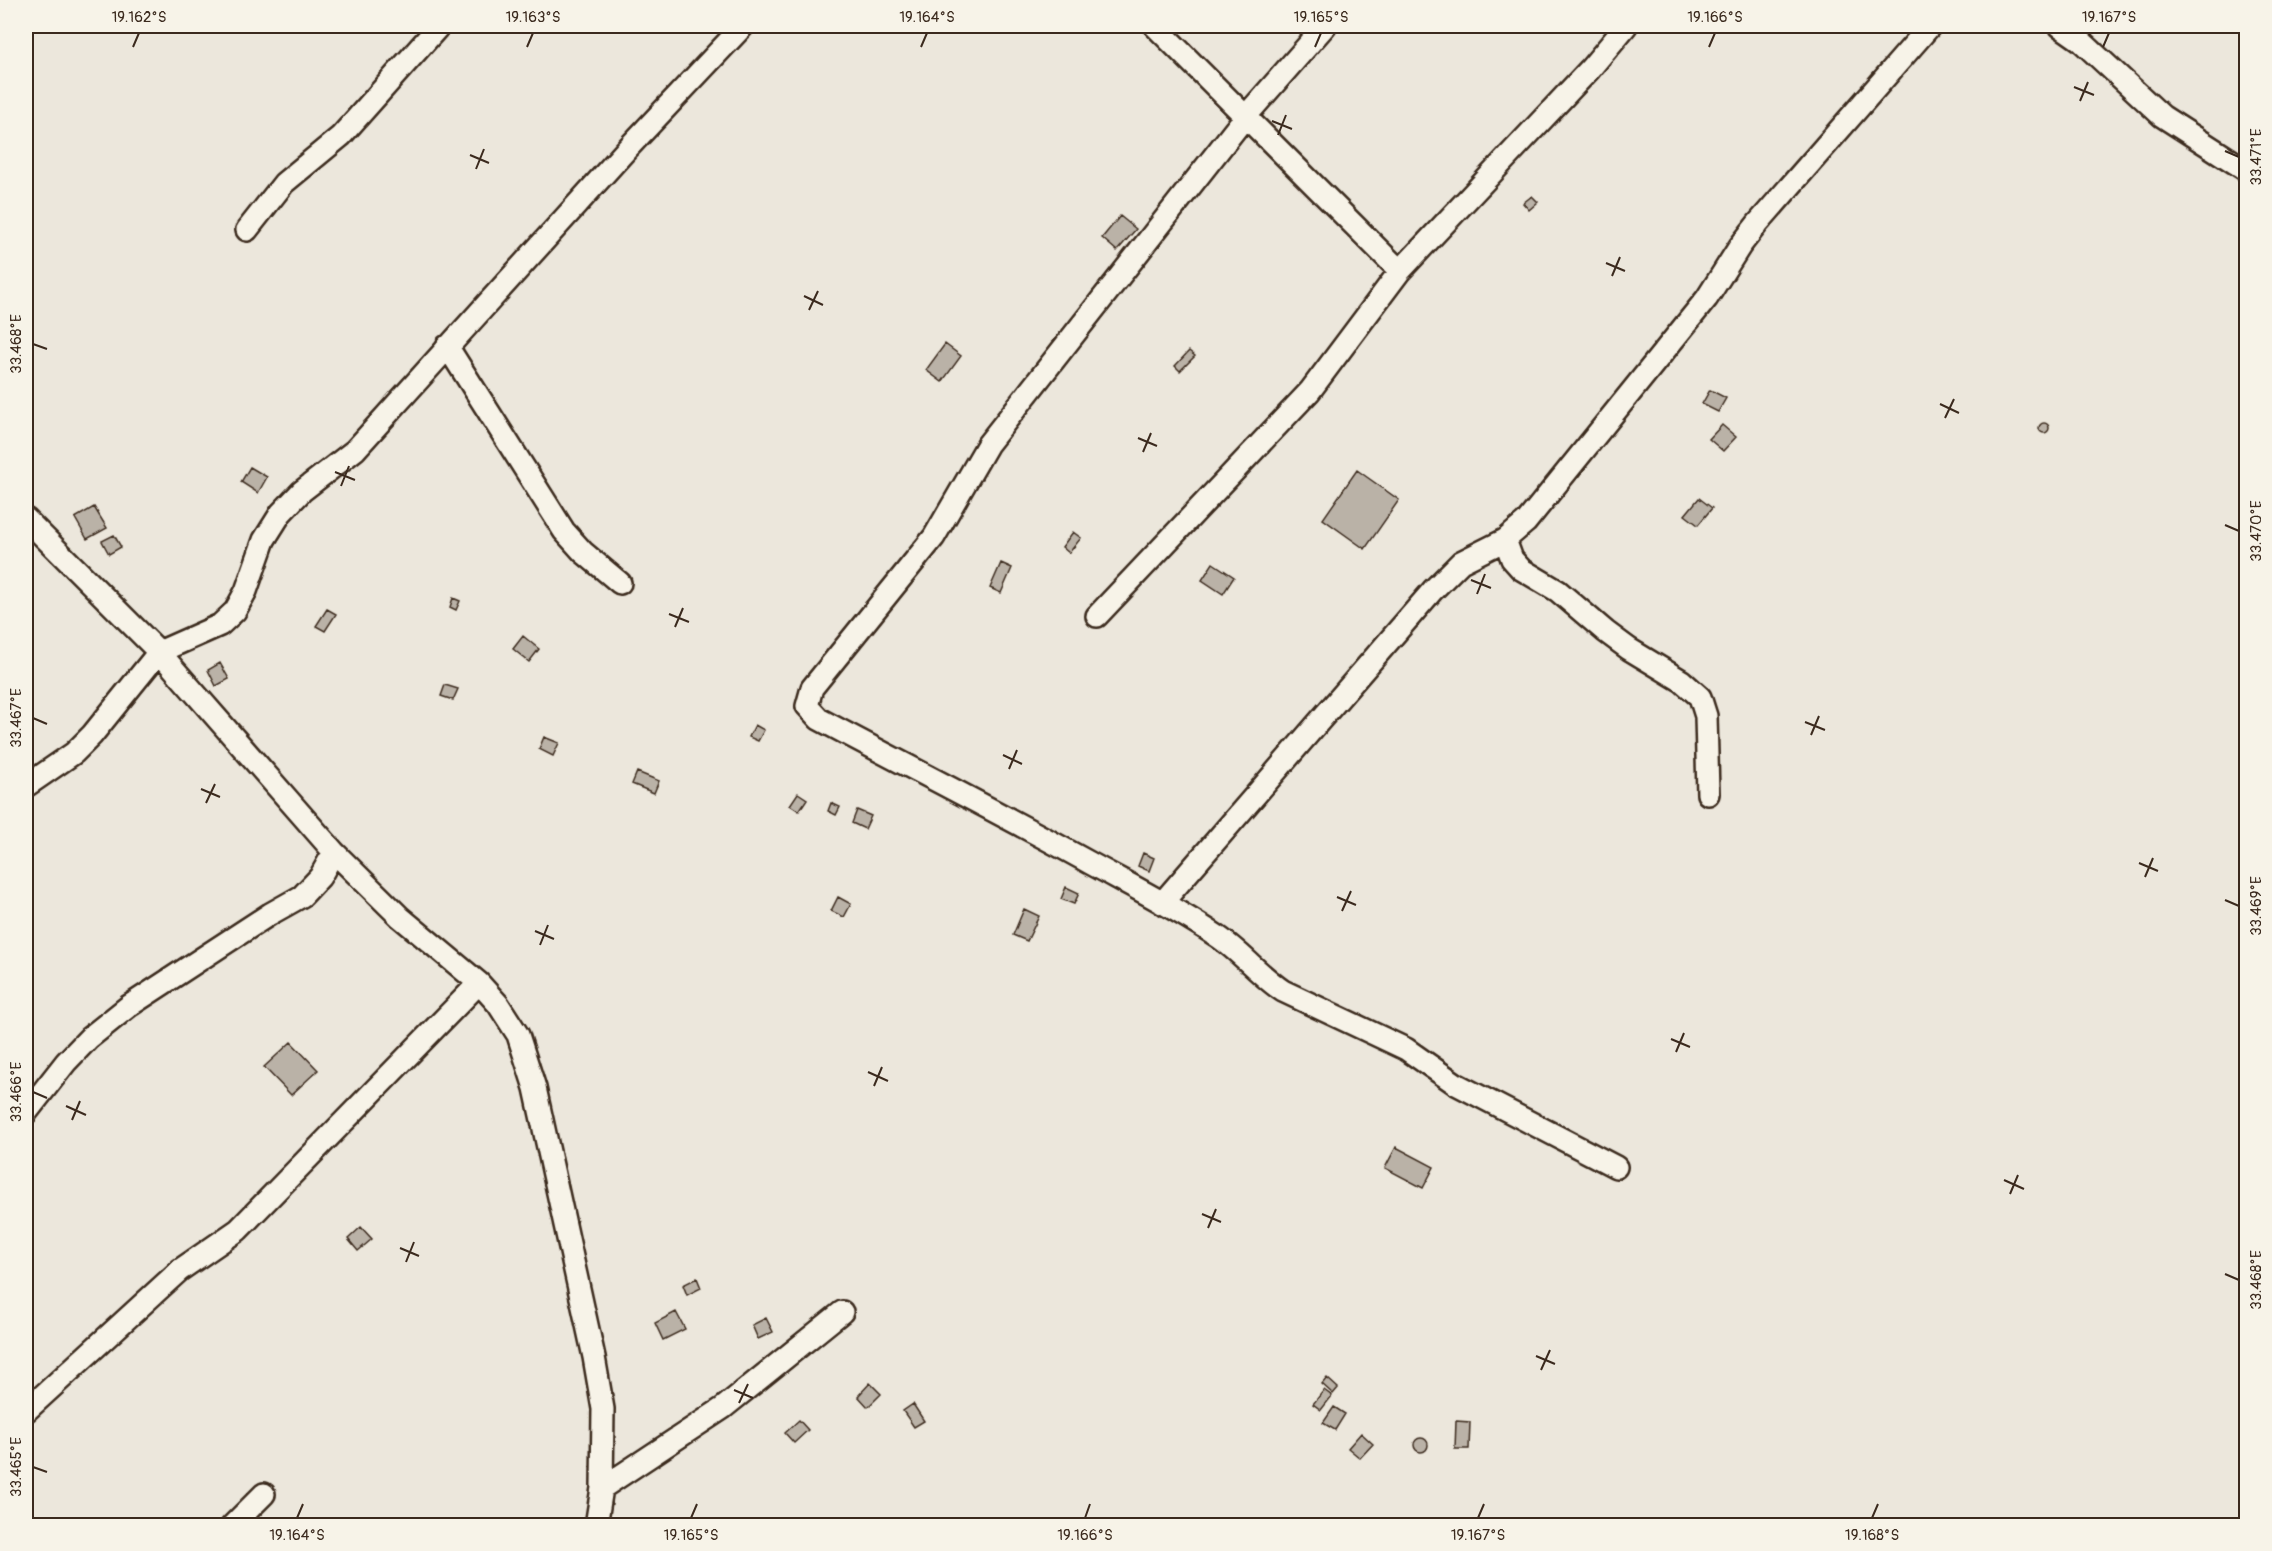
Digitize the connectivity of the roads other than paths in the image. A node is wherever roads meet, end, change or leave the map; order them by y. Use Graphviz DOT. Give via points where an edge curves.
graph roads {
  1 [pos="439,26"];
  2 [pos="743,26"];
  3 [pos="1155,26"];
  4 [pos="1325,26"];
  5 [pos="1626,26"];
  6 [pos="1930,26"];
  7 [pos="2060,26"];
  8 [pos="1245,117"];
  9 [pos="2247,170"];
  10 [pos="247,230"];
  11 [pos="1400,271"];
  12 [pos="447,346"];
  13 [pos="26,519"];
  14 [pos="1505,540"];
  15 [pos="620,584"];
  16 [pos="1096,616"];
  17 [pos="159,652"];
  18 [pos="26,786"];
  19 [pos="1708,794"];
  20 [pos="334,852"];
  21 [pos="1162,903"];
  22 [pos="479,983"];
  23 [pos="26,1113"];
  24 [pos="1616,1167"];
  25 [pos="842,1312"];
  26 [pos="26,1411"];
  27 [pos="602,1488"];
  28 [pos="264,1494"];
  29 [pos="232,1526"];
  30 [pos="596,1526"];
  1 -- 10 [label="street" via="341,136 284,183"];
  2 -- 12 [label="street"];
  3 -- 8 [label="street"];
  4 -- 8 [label="street"];
  5 -- 11 [label="street"];
  6 -- 14 [label="street" via="1758,223 1707,298 1560,482"];
  7 -- 9 [label="street" via="2162,116"];
  8 -- 11 [label="street"];
  8 -- 21 [label="street" via="988,444 934,537 812,688 807,706 819,719"];
  11 -- 16 [label="street" via="1310,391"];
  12 -- 15 [label="street" via="564,531"];
  12 -- 17 [label="street" via="355,450 302,491 281,513 264,540 235,611 220,625"];
  13 -- 17 [label="street"];
  14 -- 19 [label="street" via="1512,559 1521,568 1558,591 1629,650 1682,681 1700,697 1706,716"];
  14 -- 21 [label="street" via="1461,562 1433,590"];
  17 -- 18 [label="street" via="92,735 74,753"];
  17 -- 20 [label="street"];
  20 -- 22 [label="street" via="400,917"];
  20 -- 23 [label="street" via="320,877 302,896 129,1006 89,1038"];
  21 -- 24 [label="street" via="1217,936 1283,991 1406,1049 1456,1084"];
  22 -- 26 [label="street" via="238,1230 180,1270"];
  22 -- 27 [label="street" via="518,1035 536,1088 603,1409"];
  25 -- 27 [label="street" via="723,1408"];
  27 -- 30 [label="street"];
  28 -- 29 [label="street"];
}
